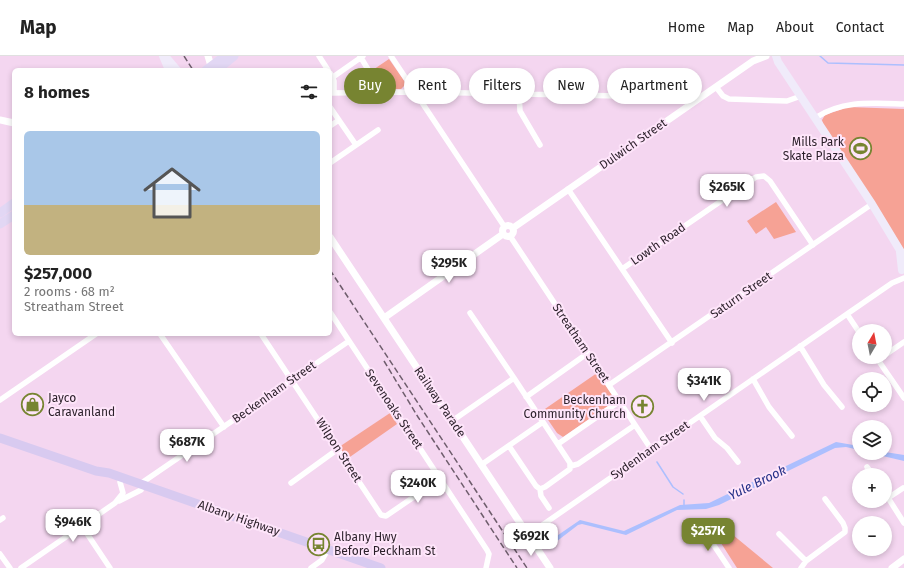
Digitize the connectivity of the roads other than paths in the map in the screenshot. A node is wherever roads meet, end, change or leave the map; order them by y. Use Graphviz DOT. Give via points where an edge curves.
graph roads {
  1 [pos="164,56"];
  2 [pos="208,56"];
  3 [pos="234,56"];
  4 [pos="319,56"];
  5 [pos="391,56"];
  6 [pos="766,56"];
  7 [pos="769,56"];
  8 [pos="361,57"];
  9 [pos="755,59"];
  10 [pos="777,59"];
  11 [pos="218,64"];
  12 [pos="168,68"];
  13 [pos="175,68"];
  14 [pos="327,68"];
  15 [pos="367,68"];
  16 [pos="332,74"];
  17 [pos="404,76"];
  18 [pos="716,87"];
  19 [pos="404,92"];
  20 [pos="332,93"];
  21 [pos="535,93"];
  22 [pos="607,95"];
  23 [pos="800,96"];
  24 [pos="423,104"];
  25 [pos="520,104"];
  26 [pos="904,104"];
  27 [pos="332,110"];
  28 [pos="815,118"];
  29 [pos="0,120"];
  30 [pos="340,120"];
  31 [pos="12,123"];
  32 [pos="332,125"];
  33 [pos="378,130"];
  34 [pos="356,145"];
  35 [pos="540,145"];
  36 [pos="332,162"];
  37 [pos="568,189"];
  38 [pos="12,204"];
  39 [pos="872,204"];
  40 [pos="0,212"];
  41 [pos="12,216"];
  42 [pos="0,224"];
  43 [pos="504,226"];
  44 [pos="513,228"];
  45 [pos="507,235"];
  46 [pos="332,240"];
  47 [pos="813,245"];
  48 [pos="902,254"];
  49 [pos="622,269"];
  50 [pos="903,273"];
  51 [pos="470,314"];
  52 [pos="847,314"];
  53 [pos="332,315"];
  54 [pos="384,318"];
  55 [pos="854,324"];
  56 [pos="93,336"];
  57 [pos="161,336"];
  58 [pos="262,336"];
  59 [pos="349,341"];
  60 [pos="904,342"];
  61 [pos="672,343"];
  62 [pos="800,346"];
  63 [pos="892,350"];
  64 [pos="588,353"];
  65 [pos="882,364"];
  66 [pos="514,378"];
  67 [pos="753,379"];
  68 [pos="292,380"];
  69 [pos="609,385"];
  70 [pos="526,396"];
  71 [pos="904,398"];
  72 [pos="0,400"];
  73 [pos="620,401"];
  74 [pos="842,407"];
  75 [pos="700,416"];
  76 [pos="452,421"];
  77 [pos="543,422"];
  78 [pos="635,425"];
  79 [pos="224,427"];
  80 [pos="792,436"];
  81 [pos="0,438"];
  82 [pos="558,444"];
  83 [pos="509,446"];
  84 [pos="338,449"];
  85 [pos="651,450"];
  86 [pos="738,462"];
  87 [pos="481,465"];
  88 [pos="571,466"];
  89 [pos="96,471"];
  90 [pos="440,479"];
  91 [pos="120,482"];
  92 [pos="291,482"];
  93 [pos="141,487"];
  94 [pos="903,488"];
  95 [pos="540,489"];
  96 [pos="892,494"];
  97 [pos="825,499"];
  98 [pos="115,503"];
  99 [pos="892,504"];
  100 [pos="549,508"];
  101 [pos="904,523"];
  102 [pos="82,526"];
  103 [pos="701,526"];
  104 [pos="779,534"];
  105 [pos="528,535"];
  106 [pos="326,553"];
  107 [pos="0,554"];
  108 [pos="904,559"];
  109 [pos="806,561"];
  110 [pos="10,568"];
  111 [pos="21,568"];
  112 [pos="110,568"];
  113 [pos="311,568"];
  114 [pos="366,568"];
  115 [pos="382,568"];
  116 [pos="486,568"];
  117 [pos="550,568"];
  118 [pos="729,568"];
  119 [pos="801,568"];
  120 [pos="892,568"];
  1 -- 12 [label="main road"];
  1 -- 13 [label="main road"];
  2 -- 11 [label="street"];
  3 -- 11 [label="main road"];
  4 -- 14 [label="street"];
  5 -- 17 [label="street"];
  6 -- 9 [label="street, Dulwich Street"];
  7 -- 10 [label="main road"];
  8 -- 15 [label="street"];
  8 -- 16 [label="street"];
  9 -- 18 [label="street, Dulwich Street"];
  10 -- 23 [label="main road"];
  18 -- 23 [label="street" via="729,99 787,101"];
  18 -- 37 [label="street, Dulwich Street"];
  19 -- 20 [label="street"];
  21 -- 22 [label="street"];
  23 -- 28 [label="main road"];
  24 -- 43 [label="street"];
  25 -- 35 [label="street" via="522,116"];
  26 -- 28 [label="street" via="847,104 830,109"];
  27 -- 30 [label="street"];
  28 -- 39 [label="main road"];
  29 -- 31 [label="street"];
  30 -- 32 [label="street"];
  30 -- 34 [label="street"];
  33 -- 34 [label="street"];
  34 -- 36 [label="street"];
  37 -- 44 [label="street, Dulwich Street"];
  37 -- 49 [label="street"];
  38 -- 40 [label="main road"];
  39 -- 47 [label="street, Saturn Street"];
  39 -- 48 [label="main road"];
  41 -- 42 [label="main road"];
  43 -- 44 [label="street" via="510,225"];
  43 -- 45 [label="street" via="502,229"];
  44 -- 45 [label="street" via="513,232"];
  45 -- 54 [label="street"];
  45 -- 64 [label="street, Streatham Street"];
  46 -- 54 [label="street, Railway Parade"];
  47 -- 49 [label="street, Lowth Road" via="770,181 764,176 756,177"];
  47 -- 61 [label="street, Saturn Street"];
  48 -- 50 [label="main road"];
  49 -- 61 [label="street"];
  50 -- 52 [label="street, Sydenham Street"];
  51 -- 66 [label="street"];
  52 -- 55 [label="street"];
  52 -- 62 [label="street, Sydenham Street"];
  53 -- 59 [label="street, Sevenoaks Street"];
  54 -- 76 [label="street, Railway Parade"];
  56 -- 72 [label="street"];
  57 -- 79 [label="street"];
  58 -- 68 [label="street, Wilpon Street"];
  59 -- 68 [label="street, Beckenham Street"];
  59 -- 90 [label="street, Sevenoaks Street"];
  60 -- 63 [label="street"];
  61 -- 69 [label="street, Saturn Street"];
  62 -- 67 [label="street, Sydenham Street"];
  62 -- 74 [label="street" via="824,385"];
  64 -- 69 [label="street, Streatham Street"];
  64 -- 70 [label="street"];
  65 -- 71 [label="street"];
  66 -- 70 [label="street"];
  66 -- 76 [label="street"];
  67 -- 75 [label="street, Sydenham Street"];
  67 -- 80 [label="street" via="769,406"];
  68 -- 79 [label="street, Beckenham Street"];
  68 -- 84 [label="street, Wilpon Street"];
  69 -- 73 [label="street, Streatham Street"];
  70 -- 77 [label="street"];
  73 -- 78 [label="street, Streatham Street"];
  73 -- 82 [label="street"];
  75 -- 85 [label="street, Sydenham Street"];
  75 -- 86 [label="street" via="715,438"];
  76 -- 87 [label="street, Railway Parade"];
  77 -- 82 [label="street"];
  77 -- 83 [label="street"];
  78 -- 85 [label="street, Streatham Street"];
  78 -- 88 [label="street" via="578,464"];
  79 -- 93 [label="street, Beckenham Street"];
  81 -- 89 [label="highway, Albany Highway"];
  82 -- 88 [label="street"];
  83 -- 87 [label="street"];
  83 -- 95 [label="street"];
  84 -- 90 [label="street, Wilpon Street" via="381,515 386,516"];
  84 -- 92 [label="street"];
  85 -- 105 [label="street, Sydenham Street"];
  87 -- 105 [label="street, Railway Parade"];
  88 -- 95 [label="street" via="568,472"];
  89 -- 91 [label="highway, Albany Highway"];
  89 -- 93 [label="highway, Albany Highway" via="109,473"];
  90 -- 116 [label="street, Sevenoaks Street" via="487,550 489,554"];
  91 -- 93 [label="highway, Albany Highway"];
  91 -- 98 [label="street" via="122,493"];
  93 -- 98 [label="street, Beckenham Street"];
  93 -- 106 [label="highway, Albany Highway"];
  93 -- 115 [label="highway, Albany Highway"];
  94 -- 96 [label="street"];
  95 -- 100 [label="street" via="541,496"];
  97 -- 109 [label="street" via="843,524 845,532"];
  98 -- 102 [label="street, Beckenham Street"];
  99 -- 101 [label="street"];
  102 -- 111 [label="street, Beckenham Street"];
  102 -- 112 [label="street"];
  103 -- 118 [label="street"];
  104 -- 109 [label="street"];
  105 -- 117 [label="street, Railway Parade"];
  106 -- 113 [label="street" via="322,560"];
  106 -- 114 [label="highway, Albany Highway"];
  107 -- 110 [label="street"];
  108 -- 120 [label="street"];
  109 -- 119 [label="street"];
}
